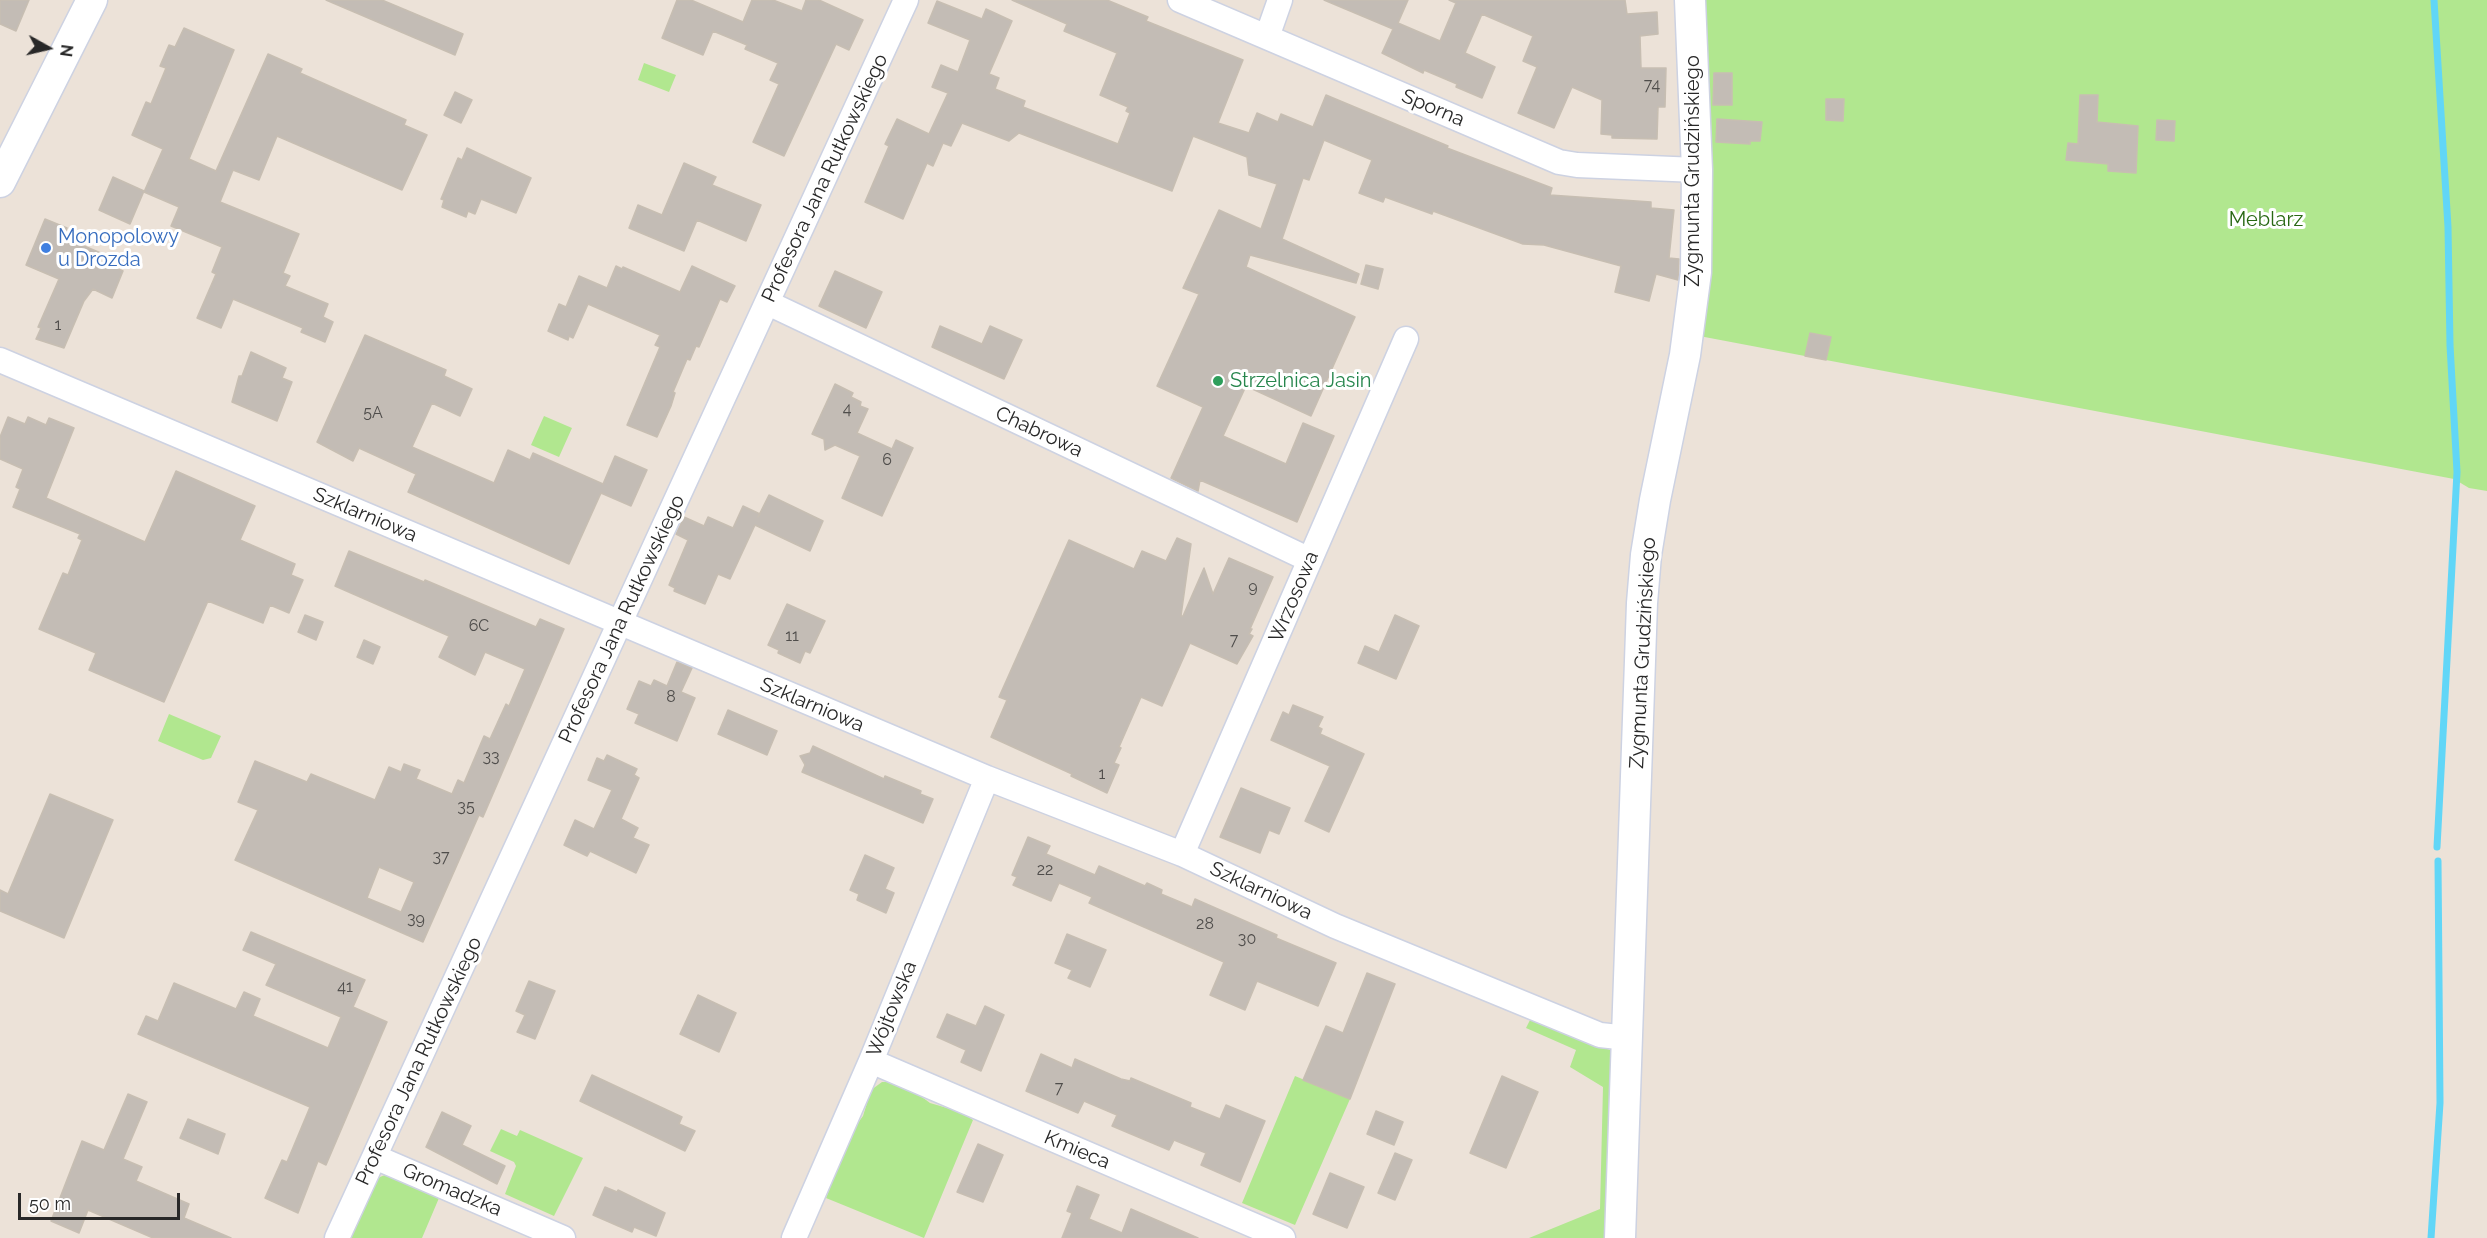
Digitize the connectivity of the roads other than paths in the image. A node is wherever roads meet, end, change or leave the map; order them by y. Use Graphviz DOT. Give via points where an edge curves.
graph roads {
  1 [pos="92,0"];
  2 [pos="906,0"];
  3 [pos="1180,0"];
  4 [pos="1280,0"];
  5 [pos="1690,0"];
  6 [pos="1267,37"];
  7 [pos="1697,170"];
  8 [pos="0,182"];
  9 [pos="768,303"];
  10 [pos="1406,339"];
  11 [pos="0,360"];
  12 [pos="1310,560"];
  13 [pos="620,624"];
  14 [pos="987,778"];
  15 [pos="1182,854"];
  16 [pos="1628,1038"];
  17 [pos="871,1061"];
  18 [pos="375,1157"];
  19 [pos="337,1238"];
  20 [pos="563,1238"];
  21 [pos="794,1238"];
  22 [pos="1283,1238"];
  23 [pos="1620,1238"];
  1 -- 8 [label="street"];
  2 -- 9 [label="street, Profesora Jana Rutkowskiego"];
  3 -- 6 [label="street, Sporna"];
  4 -- 6 [label="street"];
  5 -- 7 [label="street, Zygmunta Grudzińskiego"];
  6 -- 7 [label="street, Sporna" via="1559,162"];
  7 -- 16 [label="street, Zygmunta Grudzińskiego" via="1696,272 1691,321 1655,500 1643,593"];
  9 -- 12 [label="street, Chabrowa"];
  9 -- 13 [label="street, Profesora Jana Rutkowskiego"];
  10 -- 12 [label="street, Wrzosowa"];
  11 -- 13 [label="street, Szklarniowa"];
  12 -- 15 [label="street, Wrzosowa"];
  13 -- 14 [label="street, Szklarniowa"];
  13 -- 18 [label="street, Profesora Jana Rutkowskiego"];
  14 -- 15 [label="street, Szklarniowa"];
  14 -- 17 [label="street, Wójtowska"];
  15 -- 16 [label="street, Szklarniowa" via="1335,926 1589,1031"];
  16 -- 23 [label="street, Zygmunta Grudzińskiego"];
  17 -- 21 [label="street, Wójtowska"];
  17 -- 22 [label="street, Kmieca"];
  18 -- 19 [label="street, Profesora Jana Rutkowskiego"];
  18 -- 20 [label="street, Gromadzka"];
}
